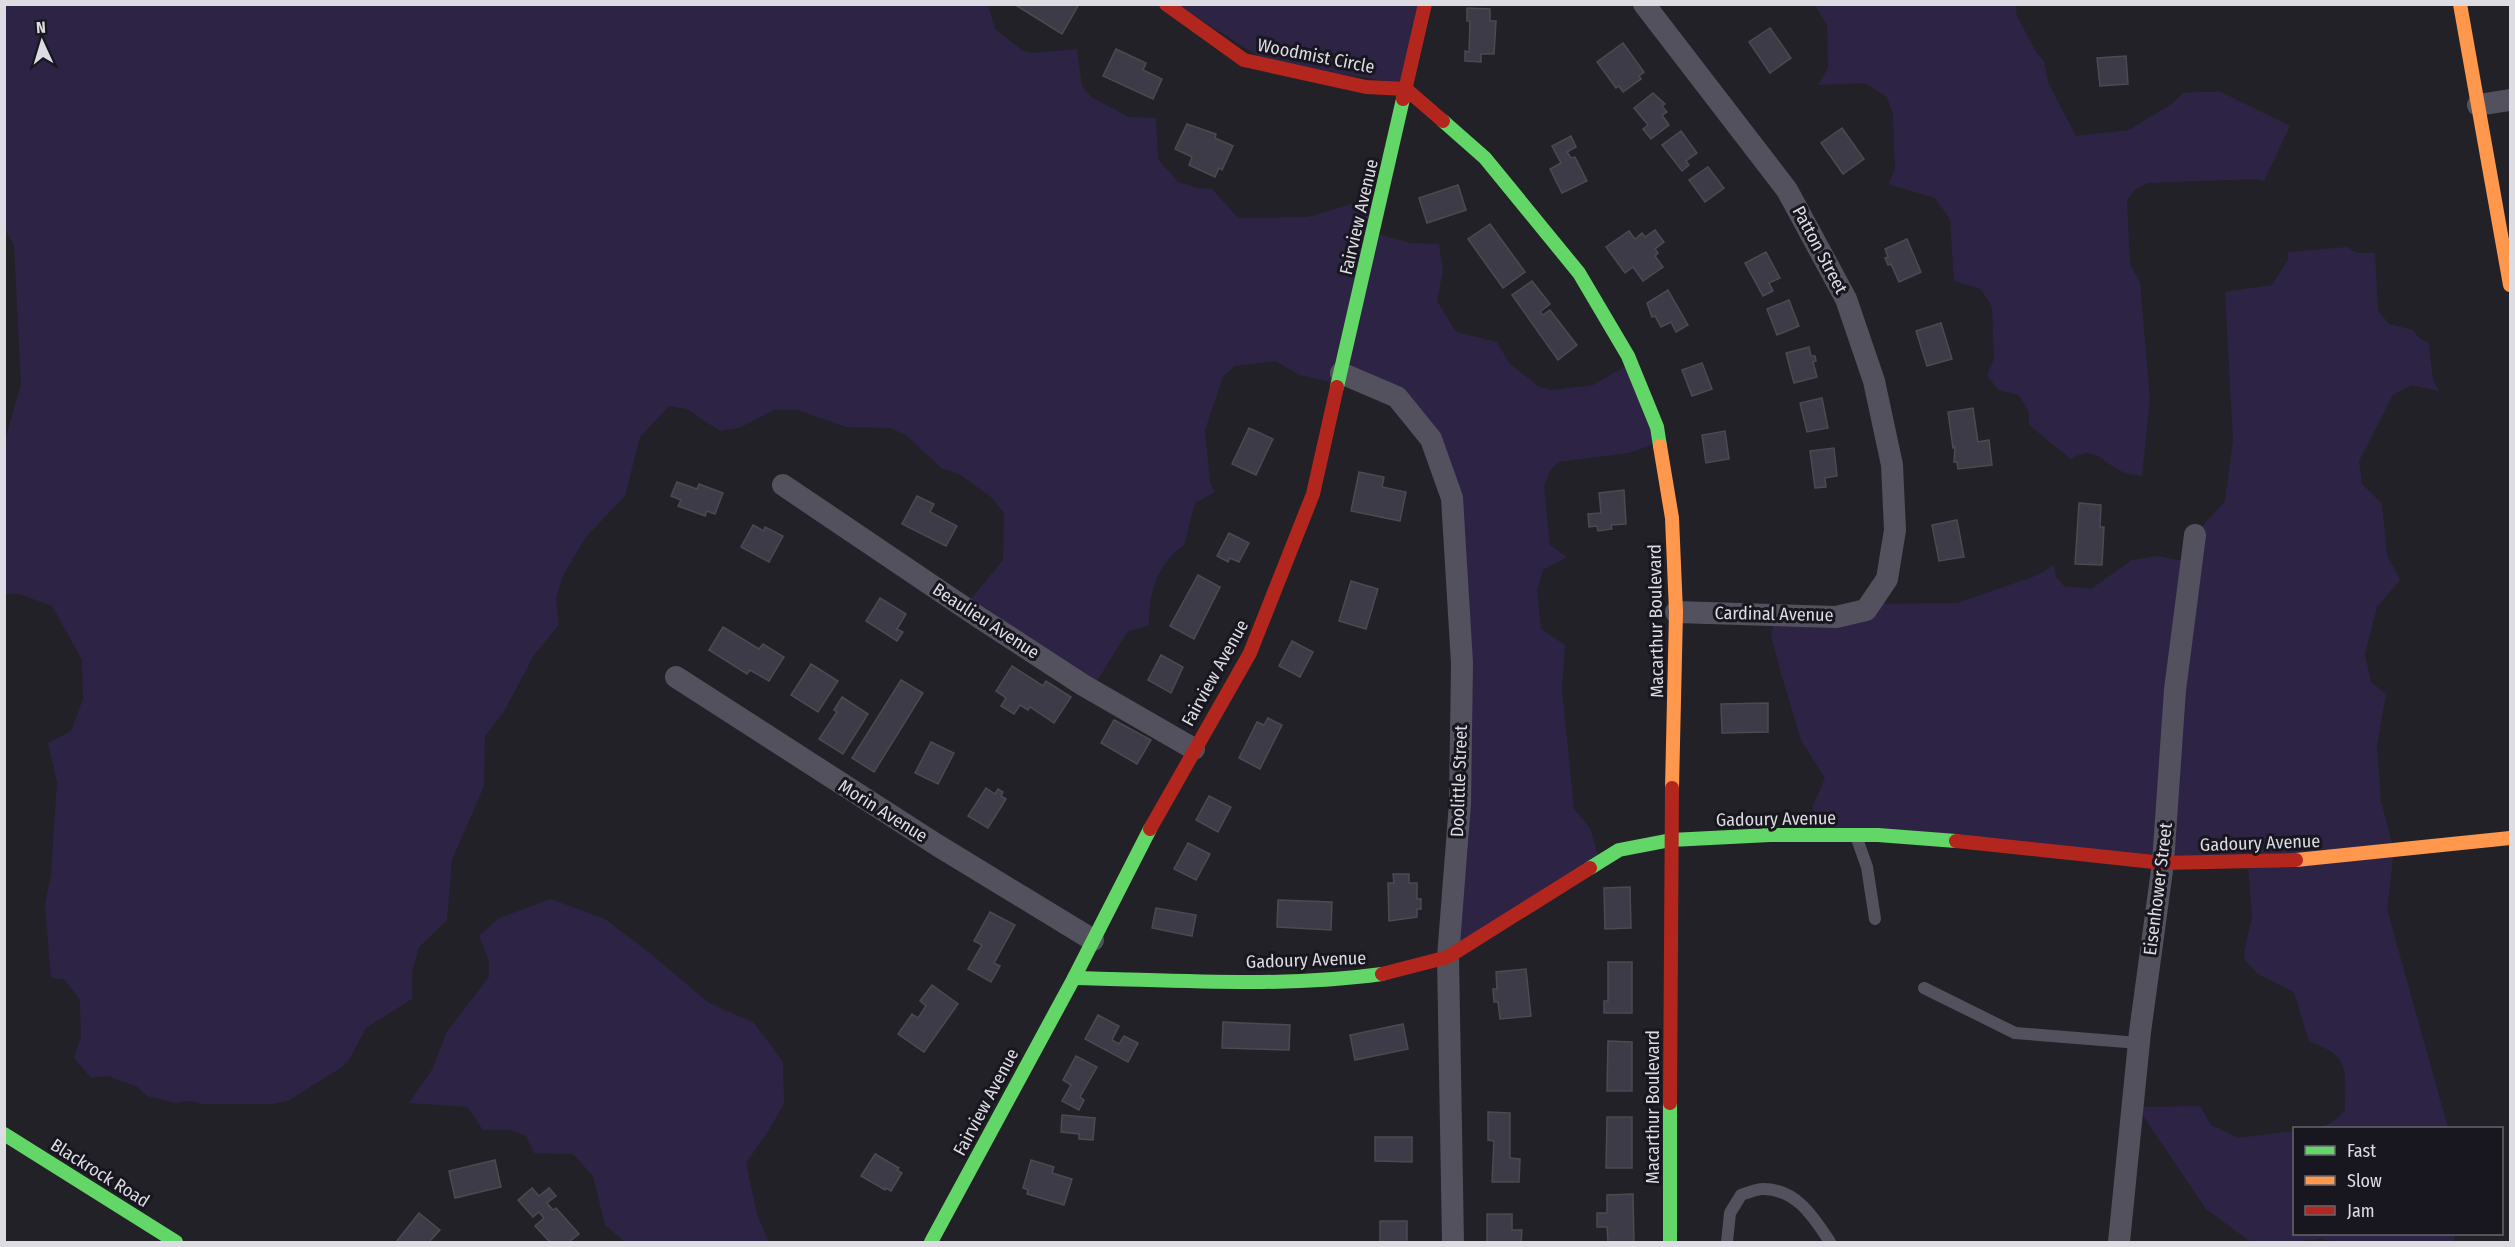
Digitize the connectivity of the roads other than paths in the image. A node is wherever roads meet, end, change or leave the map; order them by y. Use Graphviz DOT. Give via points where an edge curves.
graph roads {
  1 [pos="1166,4"];
  2 [pos="1425,4"];
  3 [pos="1644,4"];
  4 [pos="2460,4"];
  5 [pos="1406,89"];
  6 [pos="2511,100"];
  7 [pos="2478,105"];
  8 [pos="2511,285"];
  9 [pos="1341,373"];
  10 [pos="783,486"];
  11 [pos="2195,535"];
  12 [pos="1893,540"];
  13 [pos="1676,612"];
  14 [pos="676,677"];
  15 [pos="1194,748"];
  16 [pos="1856,835"];
  17 [pos="2511,838"];
  18 [pos="1671,840"];
  19 [pos="2163,863"];
  20 [pos="1875,919"];
  21 [pos="1094,940"];
  22 [pos="1448,957"];
  23 [pos="1074,978"];
  24 [pos="1924,988"];
  25 [pos="2139,1043"];
  26 [pos="4,1134"];
  27 [pos="176,1242"];
  28 [pos="930,1242"];
  29 [pos="1453,1242"];
  30 [pos="1670,1242"];
  31 [pos="1726,1242"];
  32 [pos="1830,1242"];
  33 [pos="2119,1242"];
  1 -- 5 [label="street, Woodmist Circle" via="1244,60 1366,87"];
  2 -- 5 [label="street, Fairview Avenue"];
  3 -- 12 [label="street, Patton Street" via="1787,190 1846,299 1874,381 1892,465"];
  4 -- 7 [label="street"];
  5 -- 9 [label="street, Fairview Avenue"];
  5 -- 13 [label="street, Macarthur Boulevard" via="1485,158 1579,273 1628,356 1658,427 1672,518"];
  6 -- 7 [label="street"];
  7 -- 8 [label="street"];
  9 -- 15 [label="street, Fairview Avenue" via="1313,494 1281,579 1250,653"];
  9 -- 22 [label="street, Doolittle Street" via="1397,397 1431,439 1452,498 1462,663 1460,803"];
  10 -- 15 [label="street, Beaulieu Avenue" via="1055,667"];
  11 -- 19 [label="street, Eisenhower Street" via="2175,690"];
  12 -- 13 [label="street, Cardinal Avenue" via="1887,579 1866,610 1836,617"];
  13 -- 18 [label="street, Macarthur Boulevard"];
  14 -- 21 [label="street, Morin Avenue"];
  15 -- 21 [label="street, Fairview Avenue"];
  16 -- 18 [label="street, Gadoury Avenue"];
  16 -- 19 [label="street, Gadoury Avenue" via="2019,846"];
  16 -- 20 [label="lane" via="1867,867"];
  17 -- 19 [label="street, Gadoury Avenue" via="2316,860"];
  18 -- 22 [label="street, Gadoury Avenue" via="1619,850"];
  18 -- 30 [label="street, Macarthur Boulevard"];
  19 -- 25 [label="street, Eisenhower Street"];
  21 -- 23 [label="street, Fairview Avenue"];
  22 -- 23 [label="street, Gadoury Avenue" via="1396,972 1338,980"];
  22 -- 29 [label="street, Doolittle Street"];
  23 -- 28 [label="street, Fairview Avenue"];
  24 -- 25 [label="lane" via="2015,1033"];
  25 -- 33 [label="street, Eisenhower Street"];
  26 -- 27 [label="street, Blackrock Road"];
  31 -- 32 [label="lane" via="1730,1213 1741,1195 1763,1188 1789,1195 1808,1209"];
}
